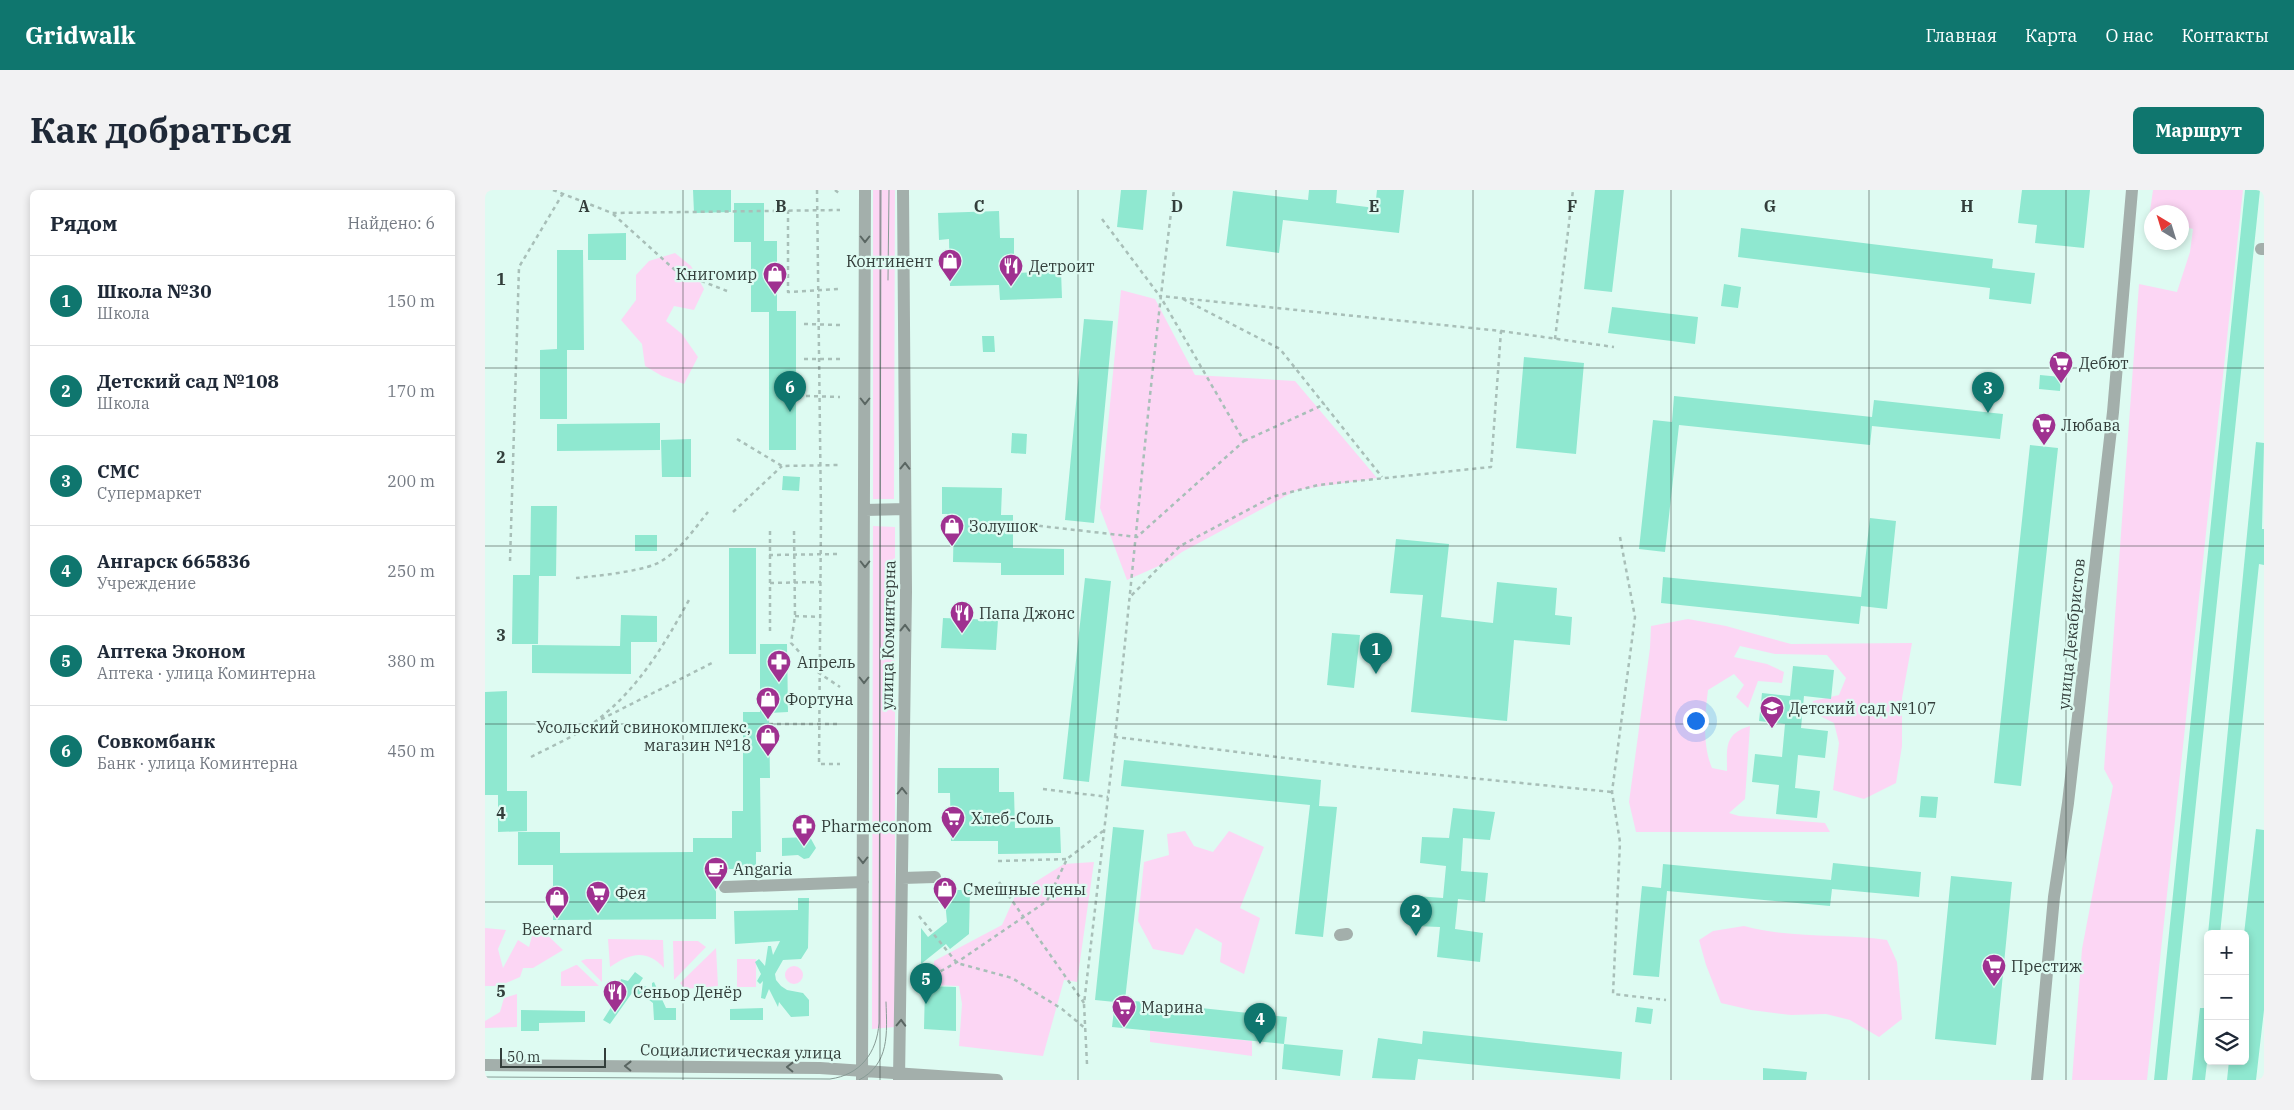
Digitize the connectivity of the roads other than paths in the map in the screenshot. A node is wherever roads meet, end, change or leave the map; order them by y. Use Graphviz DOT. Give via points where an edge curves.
graph roads {
  1 [pos="865,190"];
  2 [pos="903,190"];
  3 [pos="2132,190"];
  4 [pos="905,509"];
  5 [pos="865,510"];
  6 [pos="935,877"];
  7 [pos="902,878"];
  8 [pos="863,882"];
  9 [pos="725,887"];
  10 [pos="485,1065"];
  11 [pos="862,1075"];
  12 [pos="899,1076"];
  13 [pos="997,1080"];
  14 [pos="2037,1080"];
  1 -- 5 [label="street, улица Коминтерна, one-way"];
  4 -- 2 [label="street, улица Коминтерна, one-way"];
  3 -- 14 [label="street, улица Декабристов" via="2113,412 2069,803 2054,897"];
  4 -- 5 [label="street"];
  7 -- 4 [label="street, улица Коминтерна, one-way"];
  5 -- 8 [label="street, улица Коминтерна, one-way"];
  6 -- 7 [label="street"];
  12 -- 7 [label="street, улица Коминтерна, one-way"];
  8 -- 9 [label="street"];
  8 -- 11 [label="street, улица Коминтерна"];
  11 -- 10 [label="street, Социалистическая улица, one-way"];
  11 -- 12 [label="street, Социалистическая улица"];
  12 -- 13 [label="street, Социалистическая улица"];
}
